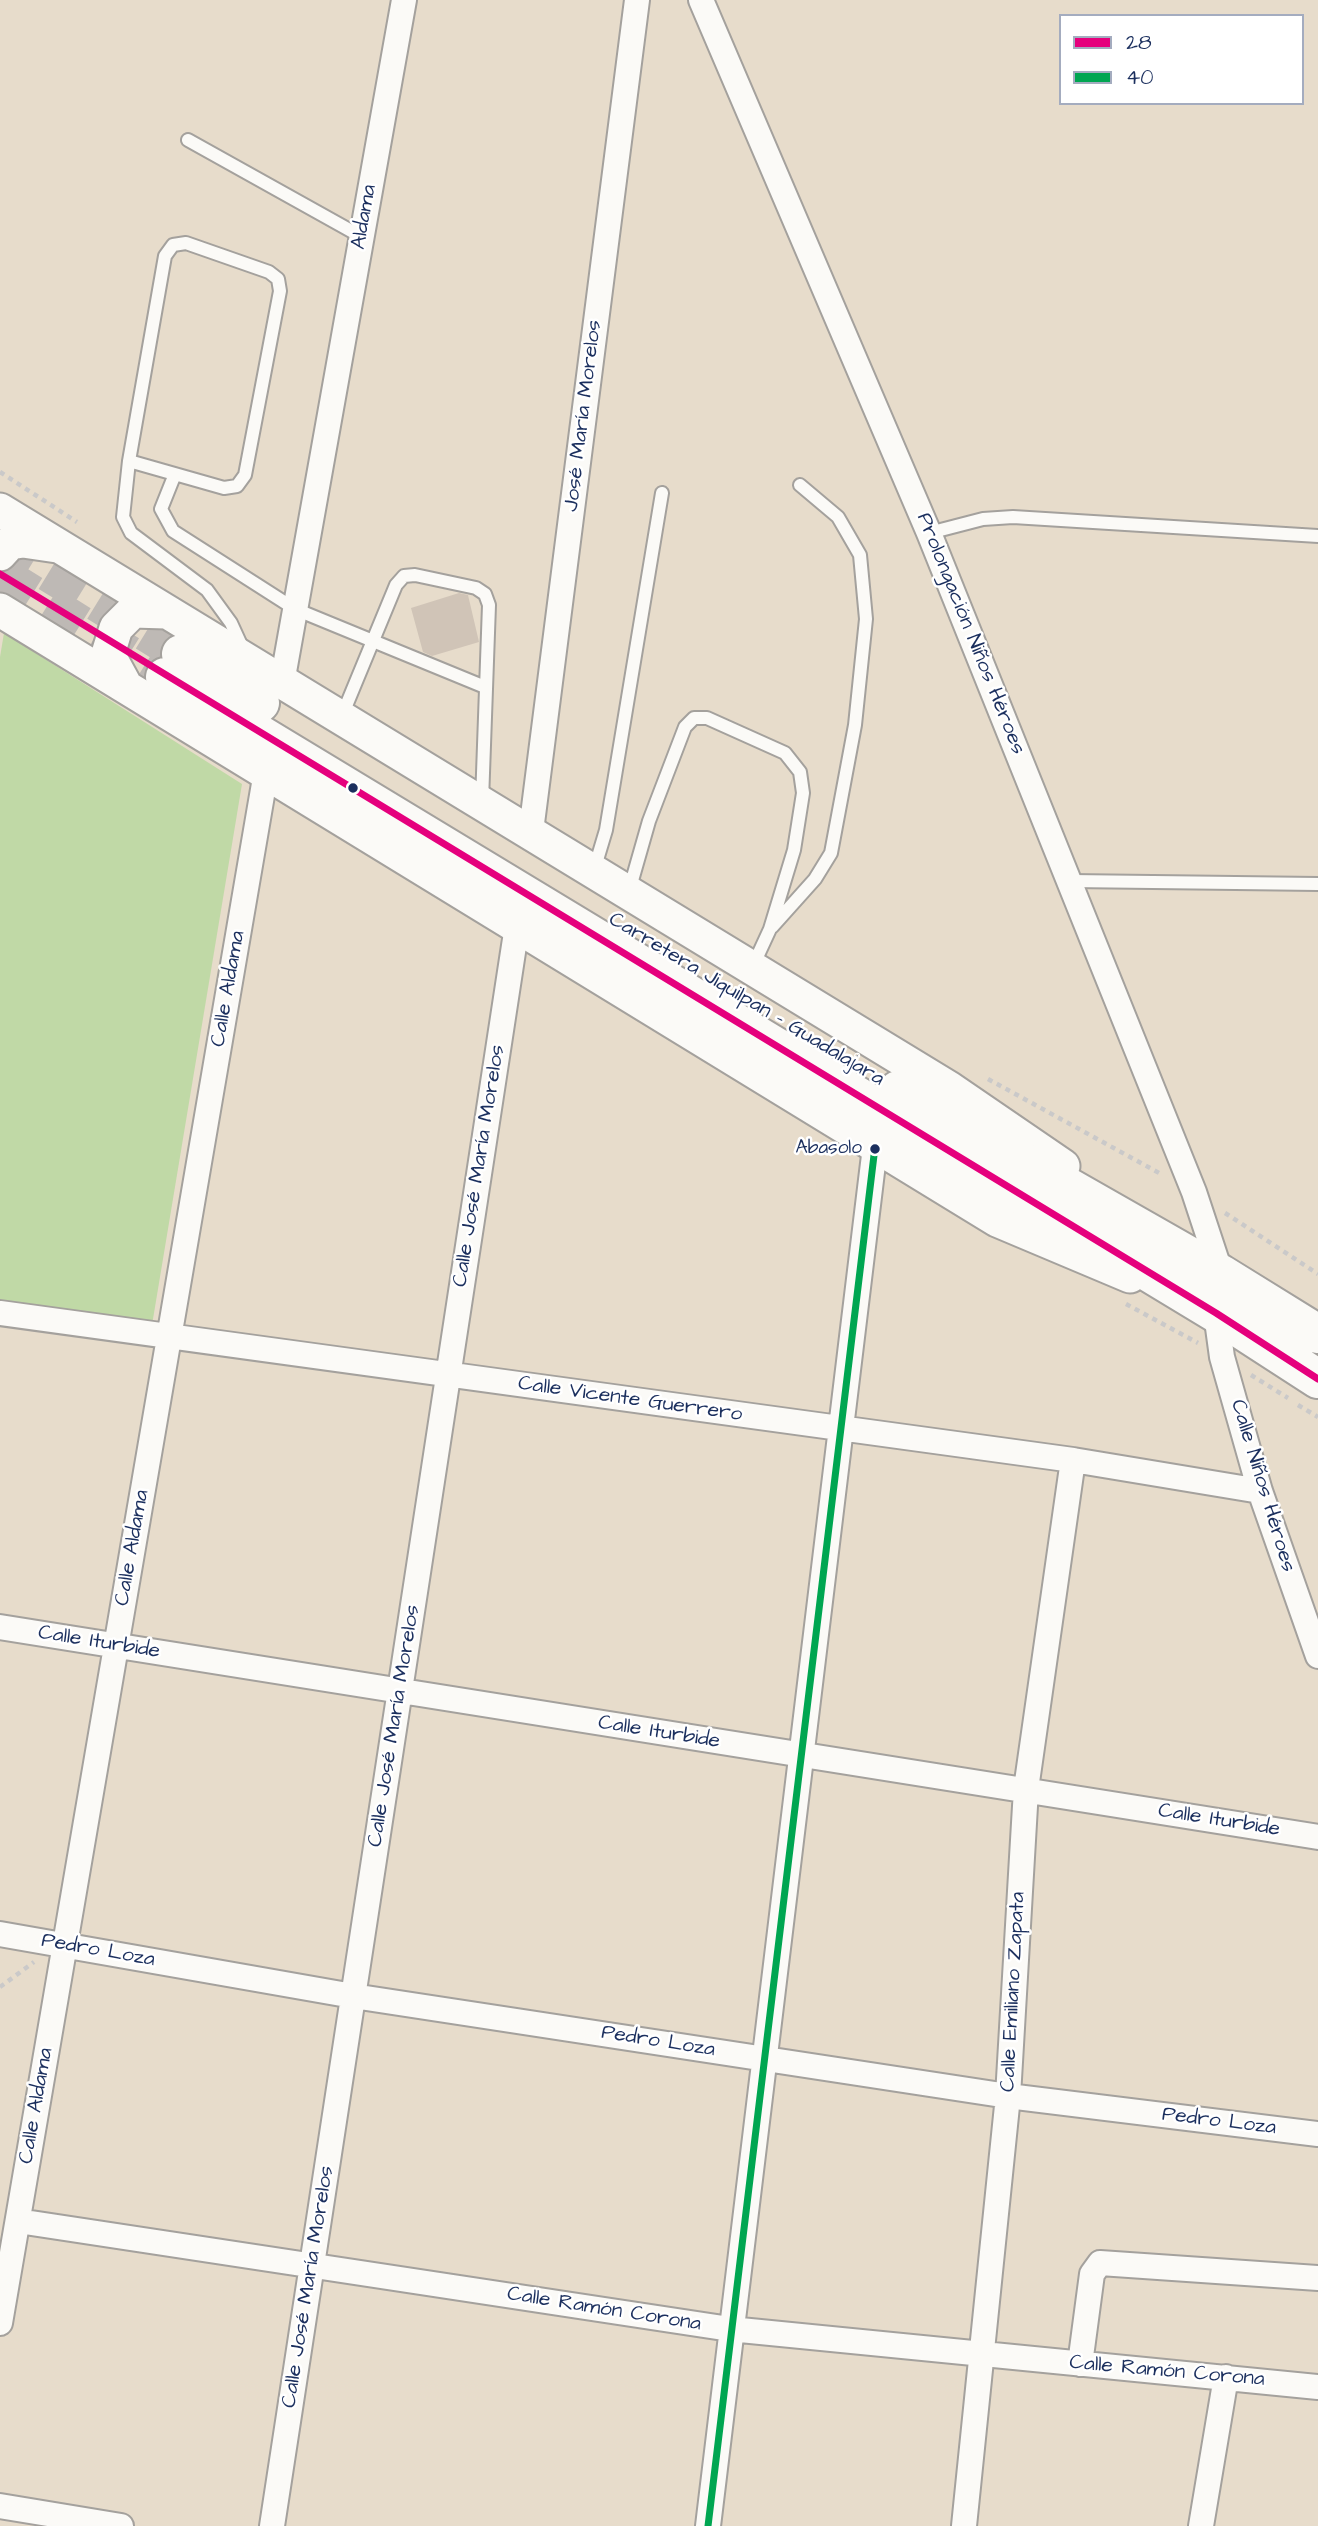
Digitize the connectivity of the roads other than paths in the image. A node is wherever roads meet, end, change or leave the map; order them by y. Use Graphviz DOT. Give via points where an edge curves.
graph roads {
  1 [pos="404,0"];
  2 [pos="637,0"];
  3 [pos="701,0"];
  4 [pos="188,140"];
  5 [pos="362,237"];
  6 [pos="129,461"];
  7 [pos="175,474"];
  8 [pos="800,485"];
  9 [pos="662,493"];
  10 [pos="0,510"];
  11 [pos="929,533"];
  12 [pos="1318,536"];
  13 [pos="66,548"];
  14 [pos="0,554"];
  15 [pos="295,609"];
  16 [pos="0,610"];
  17 [pos="166,612"];
  18 [pos="373,642"];
  19 [pos="247,658"];
  20 [pos="282,682"];
  21 [pos="125,685"];
  22 [pos="485,687"];
  23 [pos="341,719"];
  24 [pos="266,772"];
  25 [pos="482,805"];
  26 [pos="531,831"];
  27 [pos="594,870"];
  28 [pos="1070,881"];
  29 [pos="1318,884"];
  30 [pos="629,892"];
  31 [pos="517,926"];
  32 [pos="770,929"];
  33 [pos="752,968"];
  34 [pos="875,1147"];
  35 [pos="1221,1275"];
  36 [pos="0,1313"];
  37 [pos="1216,1313"];
  38 [pos="1318,1334"];
  39 [pos="169,1336"];
  40 [pos="448,1374"];
  41 [pos="1318,1379"];
  42 [pos="840,1428"];
  43 [pos="1073,1460"];
  44 [pos="1260,1491"];
  45 [pos="0,1627"];
  46 [pos="116,1646"];
  47 [pos="1318,1656"];
  48 [pos="400,1692"];
  49 [pos="799,1754"];
  50 [pos="1026,1789"];
  51 [pos="1318,1837"];
  52 [pos="0,1934"];
  53 [pos="61,1945"];
  54 [pos="353,1996"];
  55 [pos="763,2059"];
  56 [pos="1008,2096"];
  57 [pos="1318,2134"];
  58 [pos="10,2234"];
  59 [pos="312,2266"];
  60 [pos="1318,2278"];
  61 [pos="0,2323"];
  62 [pos="730,2329"];
  63 [pos="982,2355"];
  64 [pos="1080,2364"];
  65 [pos="1226,2377"];
  66 [pos="1318,2387"];
  67 [pos="0,2506"];
  68 [pos="121,2526"];
  69 [pos="272,2526"];
  70 [pos="708,2526"];
  71 [pos="964,2526"];
  72 [pos="1201,2526"];
  1 -- 5 [label="street, Aldama"];
  2 -- 26 [label="street, José María Morelos"];
  3 -- 11 [label="street, Prolongación Niños Héroes"];
  4 -- 5 [label="lane"];
  5 -- 15 [label="street, Aldama"];
  6 -- 7 [label="lane"];
  6 -- 7 [label="lane" via="165,256 173,245 186,243 269,272 278,279 280,291 245,475 237,486 224,488"];
  6 -- 19 [label="lane" via="123,517 131,533 207,590 231,623"];
  7 -- 15 [label="lane" via="161,509 173,531"];
  8 -- 32 [label="lane" via="838,517 860,555 866,619 855,724 831,853 815,879"];
  9 -- 27 [label="lane" via="606,830"];
  10 -- 13 [label="street"];
  11 -- 12 [label="lane" via="983,519 1013,517"];
  11 -- 28 [label="street, Prolongación Niños Héroes"];
  13 -- 14 [label="street" via="23,541 10,543"];
  13 -- 17 [label="street"];
  15 -- 18 [label="lane"];
  15 -- 20 [label="street, Aldama"];
  16 -- 21 [label="street"];
  17 -- 19 [label="street"];
  17 -- 21 [label="street" via="133,611 116,628 108,654"];
  18 -- 22 [label="lane"];
  18 -- 22 [label="lane" via="404,576 476,588 485,594 489,605"];
  18 -- 23 [label="lane"];
  19 -- 20 [label="street"];
  20 -- 23 [label="street"];
  21 -- 24 [label="street"];
  22 -- 25 [label="lane"];
  23 -- 25 [label="street"];
  24 -- 31 [label="street"];
  24 -- 39 [label="street, Calle Aldama"];
  25 -- 26 [label="street"];
  26 -- 27 [label="street"];
  27 -- 30 [label="street"];
  28 -- 29 [label="lane"];
  28 -- 35 [label="street, Prolongación Niños Héroes" via="1194,1192"];
  30 -- 32 [label="lane" via="649,821 685,727 694,718 707,718 785,753 800,772 803,793 794,850"];
  30 -- 33 [label="street"];
  31 -- 34 [label="street"];
  31 -- 40 [label="street, Calle José María Morelos"];
  32 -- 33 [label="lane"];
  33 -- 35 [label="street" via="949,1088"];
  34 -- 37 [label="street" via="997,1220"];
  34 -- 42 [label="street"];
  35 -- 37 [label="highway, Carretera Jiquilpan - Guadalajara" via="784,1025 173,665"];
  35 -- 38 [label="highway, Carretera Jiquilpan - Guadalajara"];
  36 -- 39 [label="street, Calle Vicente Guerrero"];
  37 -- 41 [label="highway, Carretera Jiquilpan - Guadalajara"];
  37 -- 44 [label="street, Calle Niños Héroes" via="1222,1357"];
  39 -- 40 [label="street, Calle Vicente Guerrero"];
  39 -- 46 [label="street, Calle Aldama"];
  40 -- 42 [label="street, Calle Vicente Guerrero"];
  40 -- 48 [label="street, Calle José María Morelos"];
  42 -- 43 [label="street, Calle Vicente Guerrero"];
  42 -- 49 [label="street"];
  43 -- 44 [label="street, Calle Vicente Guerrero"];
  43 -- 50 [label="street, Calle Emiliano Zapata"];
  44 -- 47 [label="street, Calle Niños Héroes"];
  45 -- 46 [label="street, Calle Iturbide"];
  46 -- 48 [label="street, Calle Iturbide"];
  46 -- 53 [label="street, Calle Aldama"];
  48 -- 49 [label="street, Calle Iturbide"];
  48 -- 54 [label="street, Calle José María Morelos"];
  49 -- 50 [label="street, Calle Iturbide"];
  49 -- 55 [label="street"];
  50 -- 51 [label="street, Calle Iturbide"];
  50 -- 56 [label="street, Calle Emiliano Zapata"];
  52 -- 53 [label="street, Pedro Loza"];
  53 -- 54 [label="street, Pedro Loza"];
  53 -- 58 [label="street, Calle Aldama"];
  54 -- 55 [label="street, Pedro Loza"];
  54 -- 59 [label="street, Calle José María Morelos"];
  55 -- 56 [label="street, Pedro Loza"];
  55 -- 62 [label="street"];
  56 -- 57 [label="street, Pedro Loza"];
  56 -- 63 [label="street, Calle Emiliano Zapata"];
  58 -- 59 [label="street, Calle Ramón Corona"];
  58 -- 61 [label="street, Calle Aldama"];
  59 -- 62 [label="street, Calle Ramón Corona"];
  59 -- 69 [label="street, Calle José María Morelos"];
  60 -- 64 [label="street" via="1100,2263 1093,2274"];
  62 -- 63 [label="street, Calle Ramón Corona"];
  62 -- 70 [label="street"];
  63 -- 64 [label="street, Calle Ramón Corona"];
  63 -- 71 [label="street, Calle Emiliano Zapata"];
  64 -- 65 [label="street, Calle Ramón Corona"];
  65 -- 66 [label="street, Calle Ramón Corona"];
  65 -- 72 [label="street"];
  67 -- 68 [label="street"];
}
